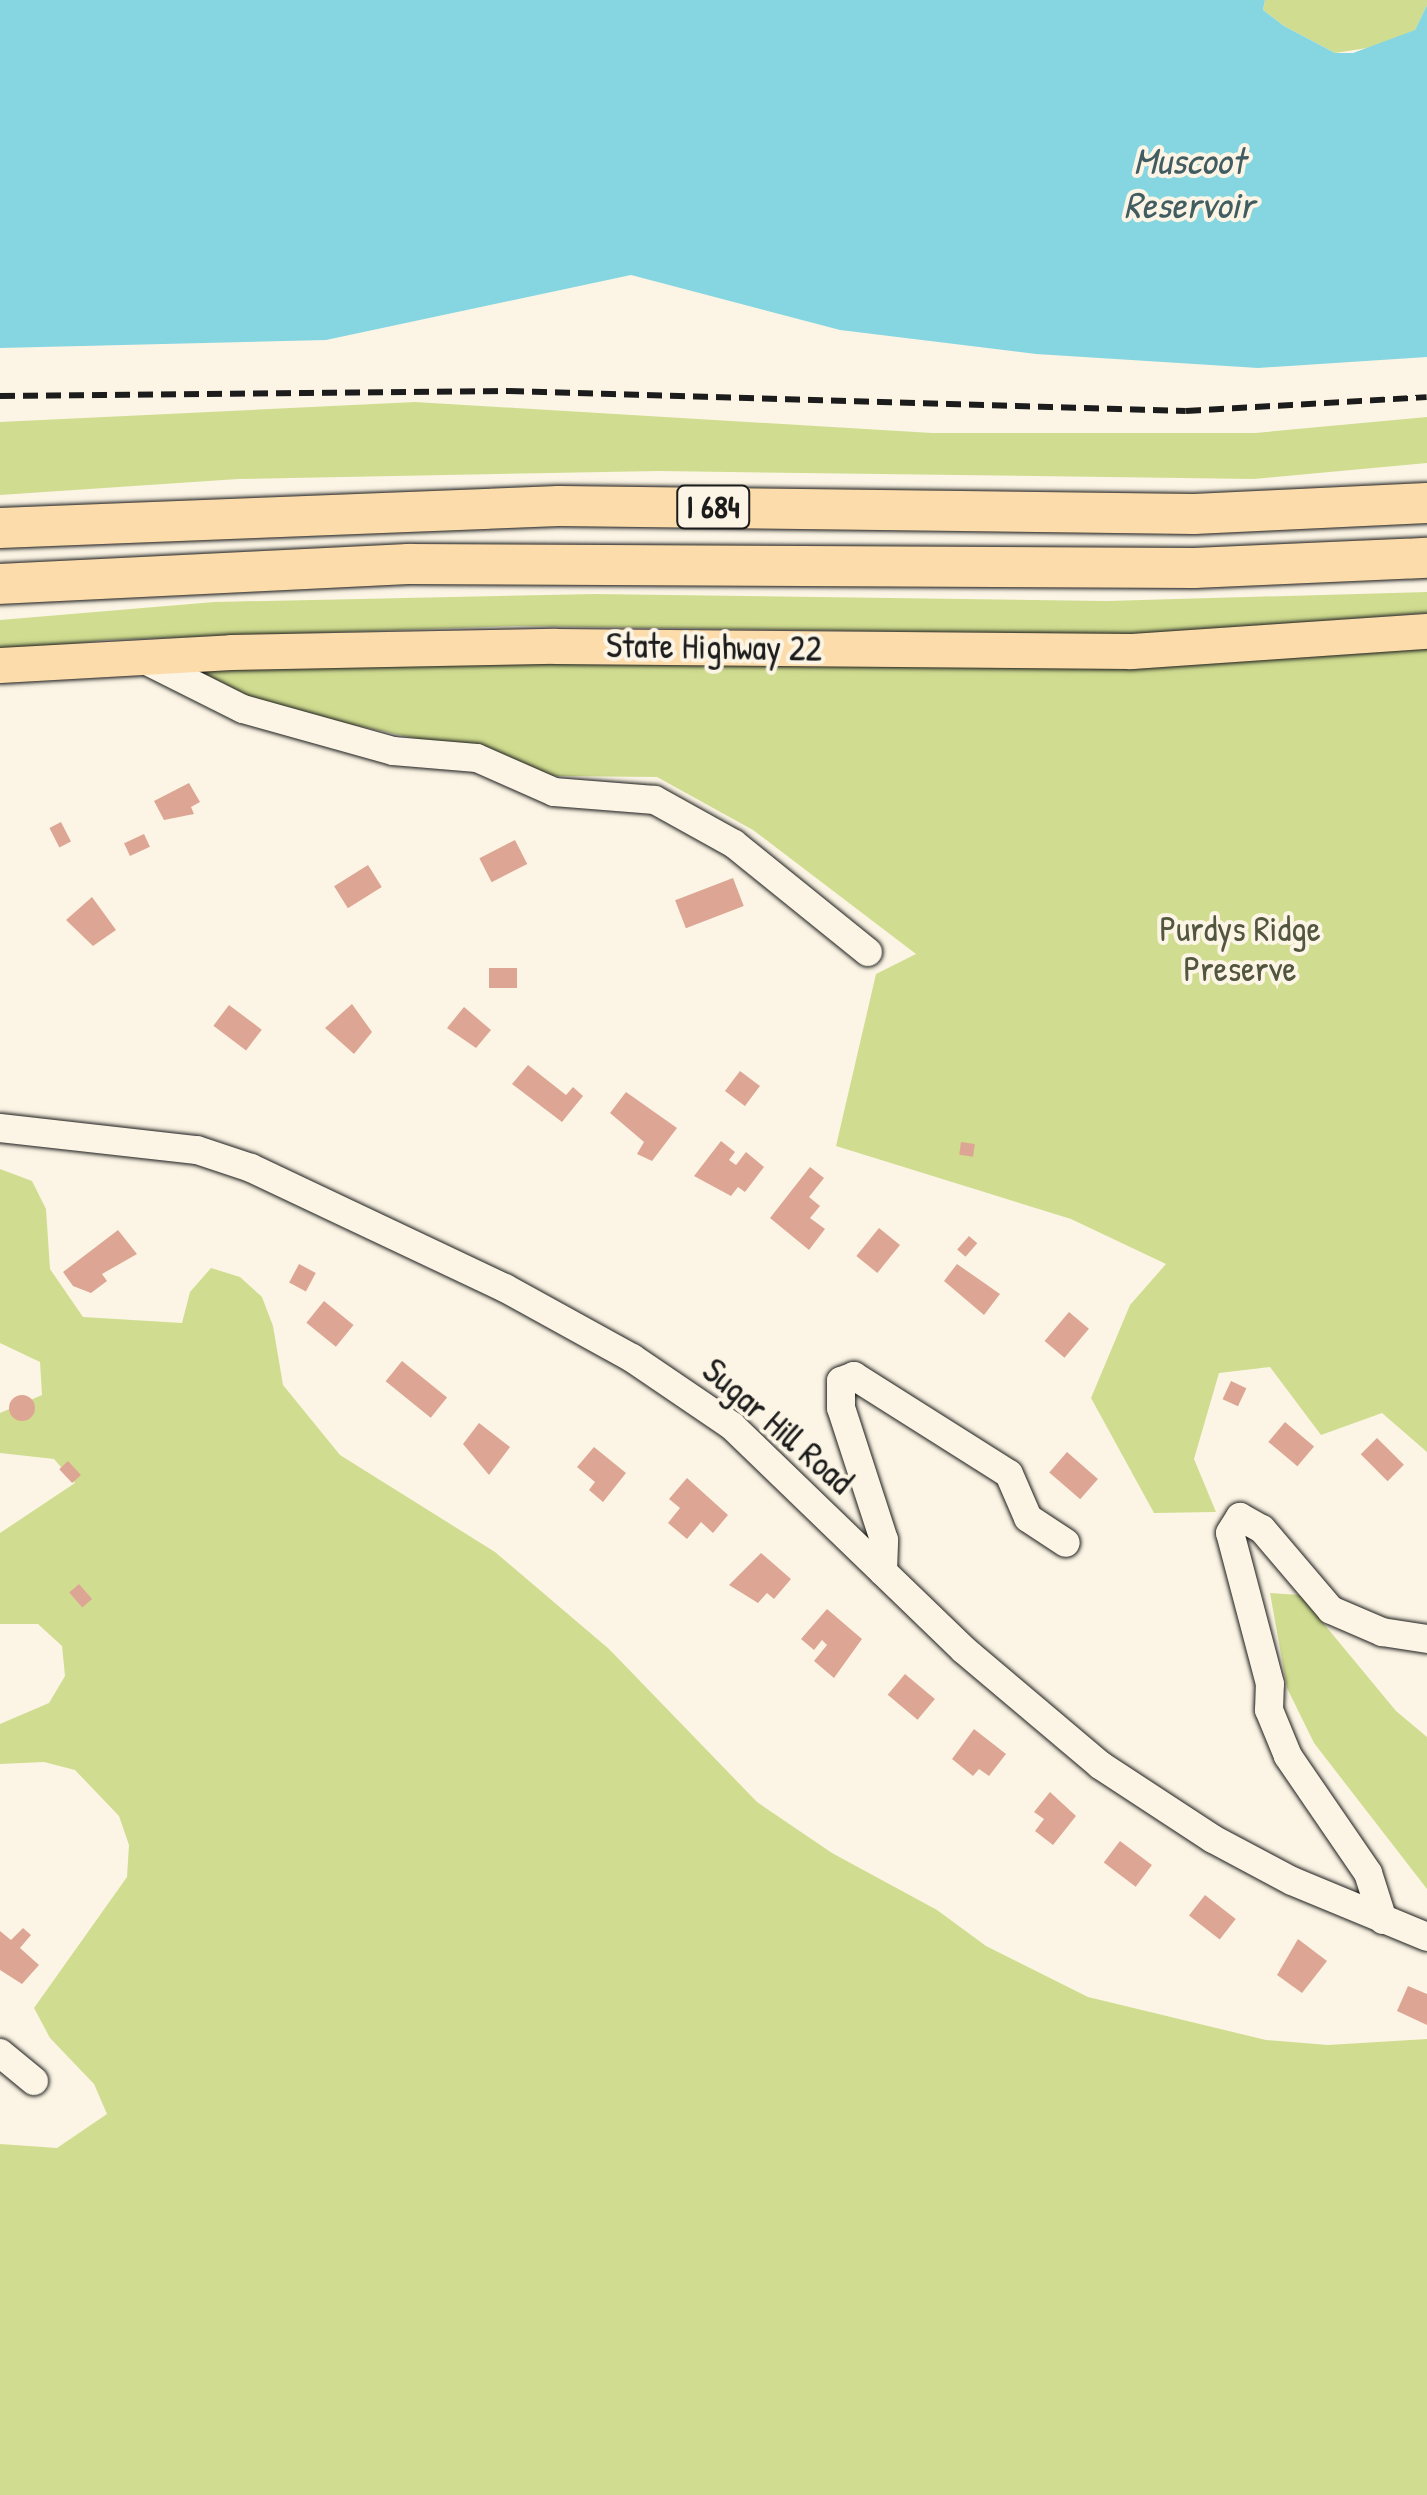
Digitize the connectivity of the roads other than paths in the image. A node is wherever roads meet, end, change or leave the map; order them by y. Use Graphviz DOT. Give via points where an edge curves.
graph roads {
  1 [pos="1427,504"];
  2 [pos="0,528"];
  3 [pos="1427,558"];
  4 [pos="0,584"];
  5 [pos="1427,631"];
  6 [pos="138,656"];
  7 [pos="0,665"];
  8 [pos="868,952"];
  9 [pos="0,1128"];
  10 [pos="1066,1543"];
  11 [pos="883,1572"];
  12 [pos="1427,1639"];
  13 [pos="1383,1920"];
  14 [pos="1427,1938"];
  15 [pos="0,2053"];
  16 [pos="34,2081"];
  1 -- 2 [label="highway, I 684" via="1194,514 520,506"];
  3 -- 4 [label="highway, I 684" via="1194,568 409,564"];
  5 -- 6 [label="main road, State Highway 22" via="1130,650 555,646"];
  6 -- 7 [label="main road, State Highway 22"];
  6 -- 8 [label="street" via="243,709 393,751 477,758 554,792 655,800 734,844"];
  9 -- 11 [label="street, Sugar Hill Road" via="197,1150 251,1168 505,1288 696,1399"];
  10 -- 11 [label="street" via="1028,1518 1009,1474 854,1376 841,1381 842,1408 884,1540"];
  11 -- 13 [label="street, Sugar Hill Road" via="1100,1765 1213,1839"];
  12 -- 13 [label="street" via="1382,1632 1331,1610 1262,1529 1240,1518 1230,1533 1270,1684 1269,1710 1288,1756 1368,1873"];
  13 -- 14 [label="street, Sugar Hill Road"];
  15 -- 16 [label="street"];
}
